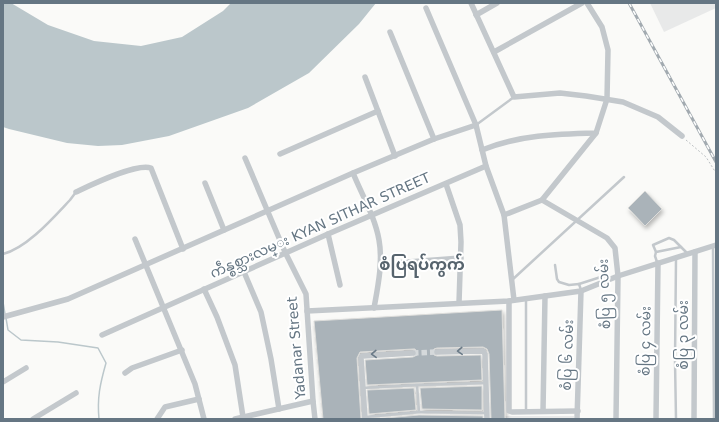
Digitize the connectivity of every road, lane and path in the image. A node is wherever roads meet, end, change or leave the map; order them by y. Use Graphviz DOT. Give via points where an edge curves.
graph roads {
  1 [pos="471,3"];
  2 [pos="498,3"];
  3 [pos="582,3"];
  4 [pos="587,3"];
  5 [pos="426,8"];
  6 [pos="476,15"];
  7 [pos="390,32"];
  8 [pos="494,52"];
  9 [pos="365,77"];
  10 [pos="514,97"];
  11 [pos="607,99"];
  12 [pos="378,111"];
  13 [pos="476,125"];
  14 [pos="596,133"];
  15 [pos="682,136"];
  16 [pos="434,139"];
  17 [pos="482,150"];
  18 [pos="280,154"];
  19 [pos="395,156"];
  20 [pos="245,158"];
  21 [pos="486,166"];
  22 [pos="353,173"];
  23 [pos="716,173"];
  24 [pos="624,177"];
  25 [pos="205,182"];
  26 [pos="446,184"];
  27 [pos="76,192"];
  28 [pos="542,200"];
  29 [pos="267,210"];
  30 [pos="371,215"];
  31 [pos="504,215"];
  32 [pos="577,221"];
  33 [pos="224,230"];
  34 [pos="328,234"];
  35 [pos="135,239"];
  36 [pos="715,246"];
  37 [pos="681,247"];
  38 [pos="183,249"];
  39 [pos="285,252"];
  40 [pos="656,252"];
  41 [pos="695,252"];
  42 [pos="3,254"];
  43 [pos="688,254"];
  44 [pos="461,258"];
  45 [pos="676,258"];
  46 [pos="658,263"];
  47 [pos="381,264"];
  48 [pos="145,265"];
  49 [pos="555,265"];
  50 [pos="244,272"];
  51 [pos="607,275"];
  52 [pos="618,276"];
  53 [pos="512,281"];
  54 [pos="580,284"];
  55 [pos="340,285"];
  56 [pos="204,289"];
  57 [pos="582,291"];
  58 [pos="545,296"];
  59 [pos="526,298"];
  60 [pos="511,300"];
  61 [pos="458,303"];
  62 [pos="164,307"];
  63 [pos="374,308"];
  64 [pos="307,311"];
  65 [pos="3,318"];
  66 [pos="102,335"];
  67 [pos="182,350"];
  68 [pos="437,352"];
  69 [pos="413,353"];
  70 [pos="26,368"];
  71 [pos="125,373"];
  72 [pos="3,382"];
  73 [pos="486,382"];
  74 [pos="417,385"];
  75 [pos="362,388"];
  76 [pos="76,393"];
  77 [pos="199,399"];
  78 [pos="313,401"];
  79 [pos="279,409"];
  80 [pos="543,410"];
  81 [pos="526,411"];
  82 [pos="578,411"];
  83 [pos="418,412"];
  84 [pos="487,416"];
  85 [pos="243,417"];
  86 [pos="365,418"];
  87 [pos="33,419"];
  88 [pos="157,419"];
  89 [pos="204,419"];
  90 [pos="235,419"];
  91 [pos="315,419"];
  92 [pos="578,419"];
  93 [pos="616,419"];
  94 [pos="656,419"];
  95 [pos="676,419"];
  96 [pos="694,419"];
  97 [pos="714,419"];
  1 -- 6 [label="street"];
  2 -- 6 [label="street"];
  3 -- 8 [label="street"];
  4 -- 11 [label="street" via="602,27 608,50"];
  5 -- 13 [label="street"];
  6 -- 8 [label="street"];
  7 -- 16 [label="street"];
  8 -- 10 [label="street"];
  9 -- 12 [label="street"];
  10 -- 11 [label="street" via="560,93"];
  10 -- 13 [label="lane"];
  11 -- 14 [label="street"];
  11 -- 15 [label="street" via="623,102 658,117"];
  12 -- 18 [label="street"];
  12 -- 19 [label="street"];
  13 -- 16 [label="street"];
  13 -- 17 [label="street"];
  14 -- 17 [label="street" via="546,135 506,142"];
  14 -- 28 [label="street"];
  15 -- 23 [label="path" via="706,157"];
  16 -- 19 [label="street"];
  17 -- 21 [label="street"];
  19 -- 22 [label="street"];
  20 -- 29 [label="street, Yadanar Street"];
  21 -- 26 [label="street, ကဵန္စစ္သားလမ္း KYAN SITHAR STREET"];
  21 -- 31 [label="street"];
  22 -- 29 [label="street"];
  22 -- 30 [label="street"];
  24 -- 32 [label="lane"];
  25 -- 33 [label="street"];
  26 -- 30 [label="street, ကဵန္စစ္သားလမ္း KYAN SITHAR STREET"];
  26 -- 44 [label="street" via="460,226"];
  27 -- 38 [label="street" via="130,170 151,168"];
  27 -- 42 [label="lane" via="65,206 28,240 10,253"];
  28 -- 31 [label="street"];
  28 -- 32 [label="street, စံပြ ၅ လမ်း"];
  29 -- 33 [label="street"];
  29 -- 39 [label="street, Yadanar Street"];
  30 -- 34 [label="street, ကဵန္စစ္သားလမ္း KYAN SITHAR STREET"];
  30 -- 47 [label="street" via="379,240"];
  31 -- 53 [label="street"];
  32 -- 52 [label="street, စံပြ ၅ လမ်း" via="607,238 615,248"];
  32 -- 53 [label="lane"];
  33 -- 38 [label="street"];
  34 -- 39 [label="street, ကဵန္စစ္သားလမ္း KYAN SITHAR STREET"];
  34 -- 55 [label="street"];
  35 -- 48 [label="street"];
  36 -- 41 [label="street"];
  36 -- 97 [label="lane"];
  37 -- 40 [label="lane"];
  37 -- 40 [label="lane" via="669,238 653,245"];
  37 -- 43 [label="lane"];
  38 -- 48 [label="street"];
  39 -- 50 [label="street, ကဵန္စစ္သားလမ္း KYAN SITHAR STREET"];
  39 -- 64 [label="street, Yadanar Street" via="306,294"];
  40 -- 46 [label="lane"];
  41 -- 43 [label="street"];
  41 -- 96 [label="street, စံပြ ၃ လမ်း"];
  43 -- 45 [label="street"];
  44 -- 47 [label="street"];
  44 -- 61 [label="street"];
  45 -- 46 [label="street"];
  45 -- 95 [label="lane"];
  46 -- 52 [label="street"];
  46 -- 94 [label="street, စံပြ ၄ လမ်း"];
  47 -- 63 [label="street"];
  48 -- 62 [label="street"];
  48 -- 65 [label="street" via="68,299"];
  49 -- 54 [label="lane" via="559,282 569,285"];
  50 -- 56 [label="street, ကဵန္စစ္သားလမ္း KYAN SITHAR STREET"];
  50 -- 79 [label="street" via="261,312"];
  51 -- 54 [label="lane"];
  52 -- 57 [label="street"];
  52 -- 93 [label="street, စံပြ ၅ လမ်း"];
  53 -- 60 [label="street"];
  54 -- 57 [label="lane"];
  56 -- 62 [label="street, ကဵန္စစ္သားလမ္း KYAN SITHAR STREET"];
  56 -- 85 [label="street" via="234,365"];
  57 -- 58 [label="street"];
  57 -- 82 [label="street, စံပြ ၆ လမ်း"];
  58 -- 59 [label="street"];
  58 -- 80 [label="street"];
  59 -- 60 [label="street"];
  59 -- 81 [label="lane"];
  60 -- 61 [label="street"];
  60 -- 81 [label="street" via="508,408 512,412"];
  61 -- 63 [label="street"];
  62 -- 66 [label="street, ကဵန္စစ္သားလမ္း KYAN SITHAR STREET"];
  62 -- 67 [label="street"];
  63 -- 64 [label="street"];
  64 -- 78 [label="street, Yadanar Street"];
  67 -- 71 [label="street" via="132,368"];
  67 -- 77 [label="street"];
  73 -- 68 [label="street, one-way" via="483,351"];
  69 -- 75 [label="street, one-way" via="362,356"];
  70 -- 72 [label="street"];
  73 -- 74 [label="lane"];
  73 -- 84 [label="street"];
  74 -- 75 [label="lane"];
  74 -- 83 [label="lane"];
  75 -- 86 [label="street"];
  76 -- 87 [label="street"];
  77 -- 88 [label="street" via="165,407"];
  77 -- 89 [label="street"];
  78 -- 79 [label="street"];
  78 -- 91 [label="street, Yadanar Street"];
  79 -- 85 [label="street"];
  80 -- 81 [label="street"];
  80 -- 82 [label="street"];
  82 -- 92 [label="street, စံပြ ၆ လမ်း"];
  83 -- 84 [label="lane"];
  83 -- 86 [label="lane"];
  85 -- 90 [label="street"];
}
